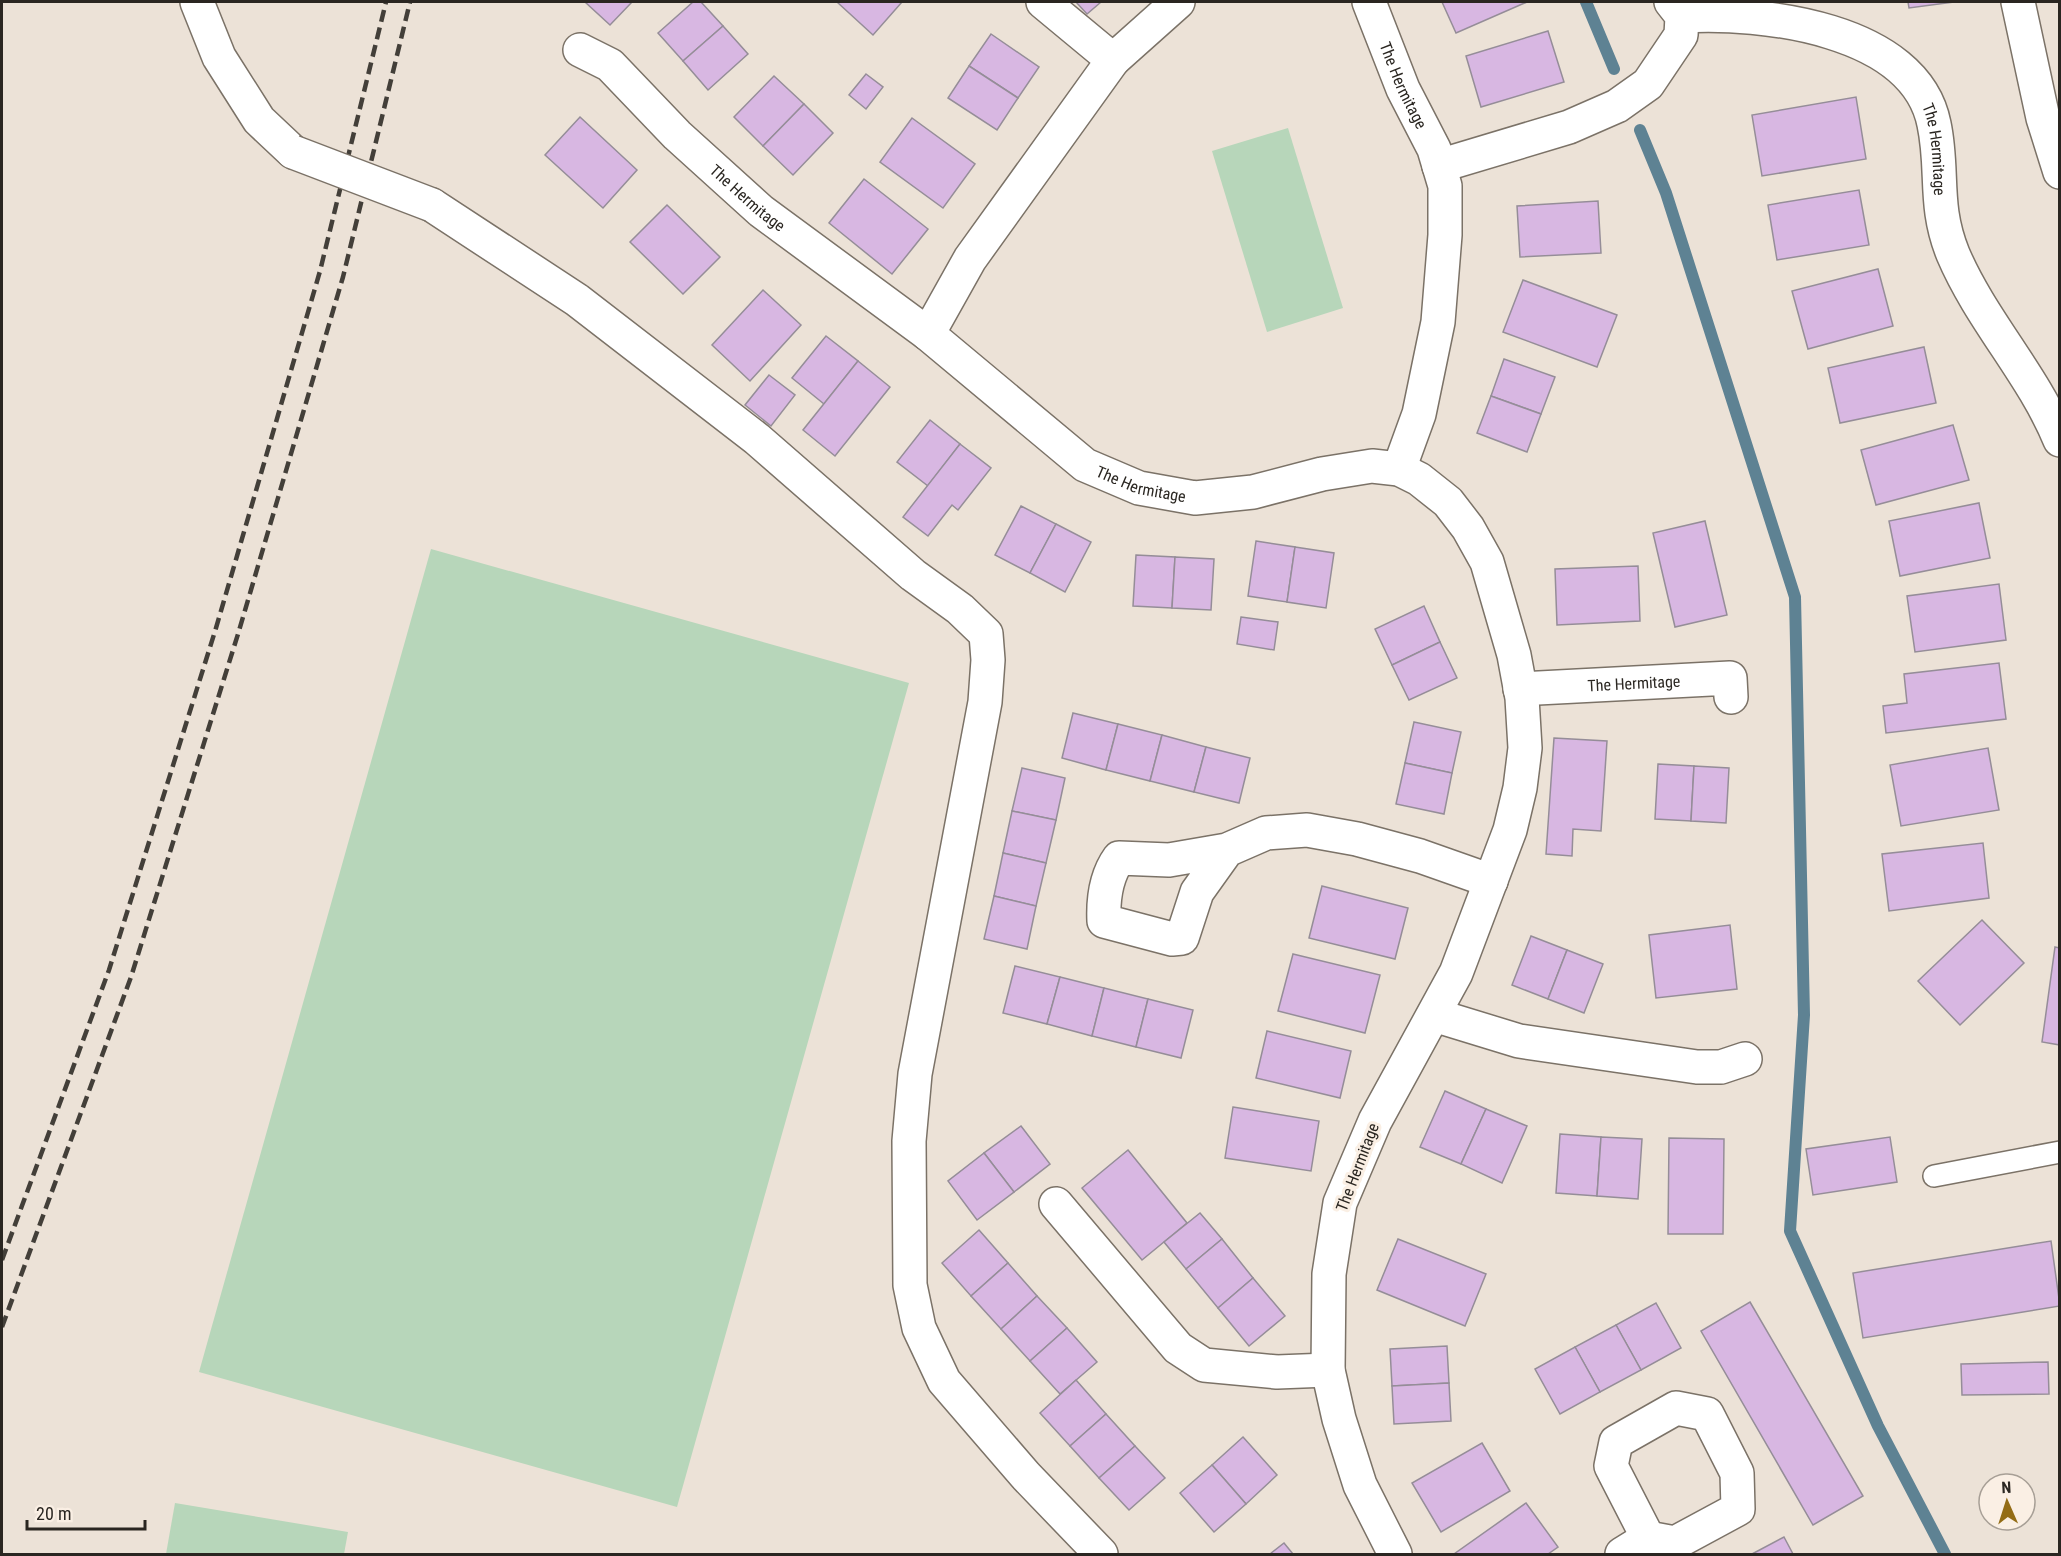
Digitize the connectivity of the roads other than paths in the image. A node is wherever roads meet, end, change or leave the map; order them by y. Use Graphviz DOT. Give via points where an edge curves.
graph roads {
  1 [pos="197,2"];
  2 [pos="1043,2"];
  3 [pos="1178,2"];
  4 [pos="1370,2"];
  5 [pos="2018,2"];
  6 [pos="1677,9"];
  7 [pos="580,50"];
  8 [pos="1113,60"];
  9 [pos="1439,166"];
  10 [pos="2060,172"];
  11 [pos="928,334"];
  12 [pos="2060,440"];
  13 [pos="1399,469"];
  14 [pos="1520,689"];
  15 [pos="1731,697"];
  16 [pos="1227,850"];
  17 [pos="1491,881"];
  18 [pos="1434,1015"];
  19 [pos="1746,1059"];
  20 [pos="2060,1152"];
  21 [pos="1934,1176"];
  22 [pos="1056,1204"];
  23 [pos="1328,1370"];
  24 [pos="1101,1554"];
  25 [pos="1395,1554"];
  1 -- 24 [label="street, bridge" via="219,57 259,120 293,152 432,205 577,300 757,439 986,634 985,702 915,1074 909,1141 910,1285 919,1328 944,1381 1026,1476"];
  2 -- 8 [label="street"];
  3 -- 8 [label="street"];
  4 -- 9 [label="street, The Hermitage" via="1403,89"];
  5 -- 10 [label="street" via="2043,118"];
  6 -- 9 [label="street, The Hermitage" via="1681,35 1648,84 1617,106 1569,128"];
  6 -- 12 [label="street, The Hermitage" via="1765,17 1808,26 1855,42 1890,60 1912,79 1926,99 1934,124 1939,205 1946,237 1964,277"];
  7 -- 11 [label="street, The Hermitage" via="610,65 677,135 761,211"];
  8 -- 11 [label="street" via="970,259"];
  9 -- 13 [label="street, The Hermitage" via="1445,186 1445,235 1438,322 1419,414"];
  11 -- 13 [label="street, The Hermitage" via="1085,465 1138,489 1195,498 1253,492 1372,466"];
  13 -- 14 [label="street, The Hermitage" via="1448,502 1477,545 1499,598"];
  14 -- 15 [label="street, The Hermitage" via="1730,678"];
  14 -- 17 [label="street, The Hermitage" via="1525,748 1520,788"];
  16 -- 17 [label="street" via="1266,833 1307,830 1420,856"];
  17 -- 18 [label="street, The Hermitage" via="1456,973"];
  18 -- 19 [label="street" via="1519,1041 1697,1066 1720,1067"];
  18 -- 23 [label="street, The Hermitage" via="1375,1121 1340,1203 1329,1275"];
  20 -- 21 [label="lane"];
  22 -- 23 [label="street" via="1178,1348 1204,1365 1277,1372"];
  23 -- 25 [label="street, The Hermitage" via="1360,1485"];
}
